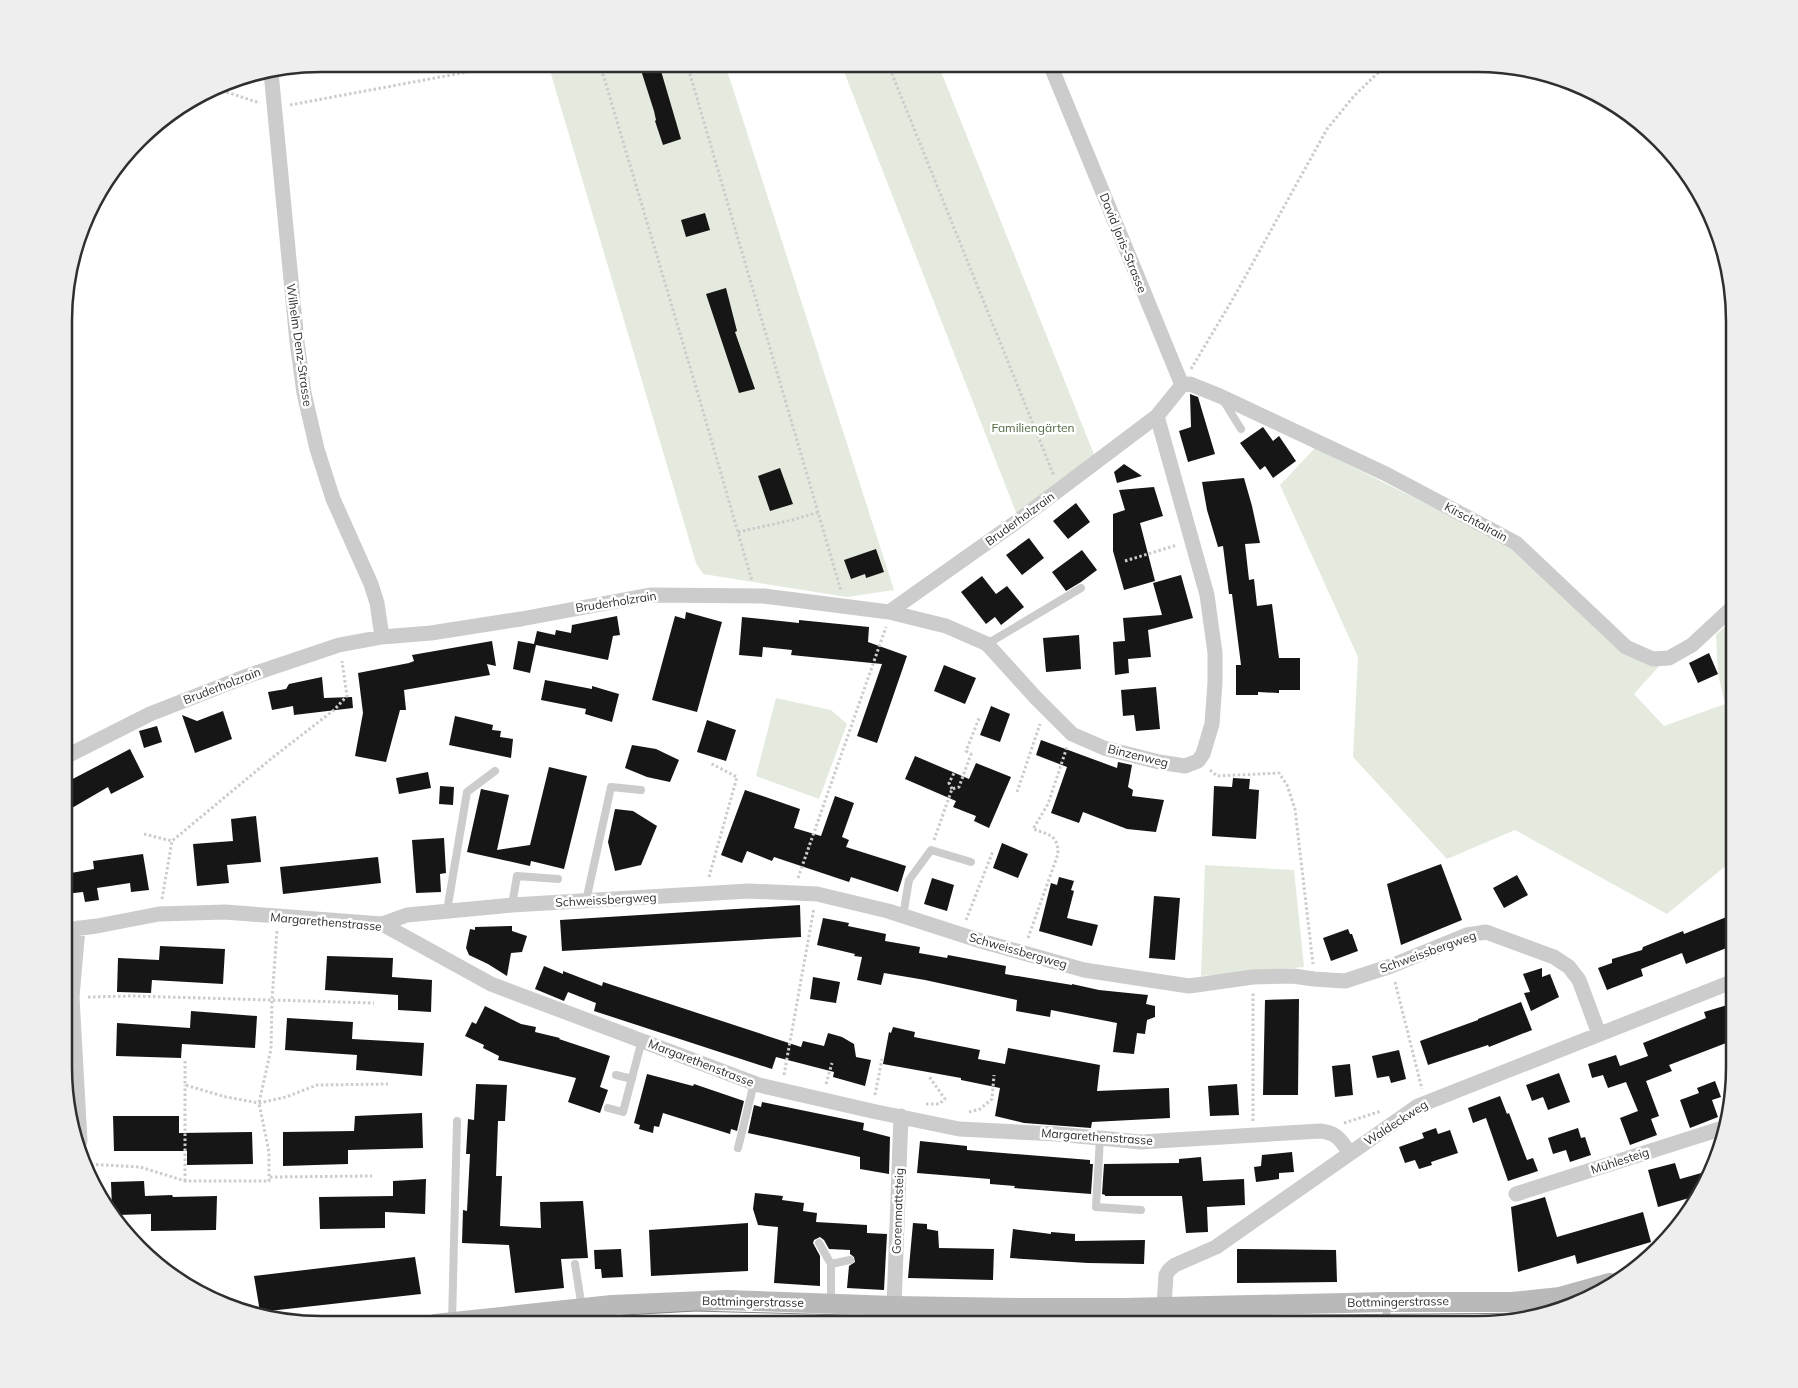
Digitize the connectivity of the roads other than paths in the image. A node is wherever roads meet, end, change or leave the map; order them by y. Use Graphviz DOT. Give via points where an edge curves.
graph roads {
  1 [pos="1053,72"];
  2 [pos="271,77"];
  3 [pos="1182,385"];
  4 [pos="1220,396"];
  5 [pos="1157,416"];
  6 [pos="1241,429"];
  7 [pos="1081,588"];
  8 [pos="890,612"];
  9 [pos="1726,614"];
  10 [pos="382,637"];
  11 [pos="987,644"];
  12 [pos="72,753"];
  13 [pos="494,771"];
  14 [pos="641,790"];
  15 [pos="971,862"];
  16 [pos="558,879"];
  17 [pos="586,901"];
  18 [pos="512,905"];
  19 [pos="447,911"];
  20 [pos="904,916"];
  21 [pos="382,924"];
  22 [pos="72,929"];
  23 [pos="1726,984"];
  24 [pos="72,997"];
  25 [pos="1599,1034"];
  26 [pos="642,1040"];
  27 [pos="616,1075"];
  28 [pos="632,1079"];
  29 [pos="754,1083"];
  30 [pos="608,1108"];
  31 [pos="901,1116"];
  32 [pos="457,1121"];
  33 [pos="79,1123"];
  34 [pos="1717,1130"];
  35 [pos="1100,1138"];
  36 [pos="738,1148"];
  37 [pos="1350,1153"];
  38 [pos="1516,1194"];
  39 [pos="1141,1210"];
  40 [pos="819,1243"];
  41 [pos="850,1260"];
  42 [pos="575,1264"];
  43 [pos="831,1264"];
  44 [pos="1589,1289"];
  45 [pos="1387,1302"];
  46 [pos="831,1303"];
  47 [pos="894,1306"];
  48 [pos="1164,1306"];
  49 [pos="582,1308"];
  50 [pos="1213,1315"];
  51 [pos="443,1316"];
  52 [pos="508,1316"];
  53 [pos="1386,1316"];
  1 -- 3 [label="street, David Joris-Strasse"];
  2 -- 10 [label="street, Wilhelm Denz-Strasse" via="296,342 304,393 333,499 372,584"];
  3 -- 4 [label="street, Kirschtalrain" via="1190,384"];
  3 -- 5 [label="street"];
  4 -- 6 [label="lane"];
  4 -- 9 [label="street, Kirschtalrain" via="1386,474 1516,543 1626,647 1653,659 1669,658 1692,646"];
  5 -- 8 [label="street, Bruderholzrain"];
  5 -- 11 [label="street, Binzenweg" via="1207,595 1215,653 1212,724 1198,761 1185,766 1159,762 1104,748 1072,734"];
  7 -- 11 [label="lane"];
  8 -- 10 [label="street, Bruderholzrain" via="756,596 650,595 520,619"];
  8 -- 11 [label="street, Binzenweg" via="946,626"];
  10 -- 12 [label="street, Bruderholzrain" via="340,645 247,676 150,714"];
  13 -- 19 [label="lane" via="467,792"];
  14 -- 17 [label="lane" via="611,786"];
  15 -- 20 [label="lane" via="931,850 909,880"];
  16 -- 18 [label="lane" via="517,876"];
  17 -- 18 [label="street, Schweissbergweg"];
  17 -- 20 [label="street, Schweissbergweg" via="749,891 817,894"];
  18 -- 19 [label="street, Schweissbergweg"];
  19 -- 21 [label="street, Schweissbergweg" via="407,915"];
  20 -- 25 [label="street, Schweissbergweg" via="1084,970 1189,986 1253,977 1293,976 1345,981 1392,966 1467,935 1486,932 1554,957 1569,967 1579,980"];
  21 -- 22 [label="street, Margarethenstrasse" via="225,912 160,914"];
  21 -- 26 [label="street, Margarethenstrasse" via="491,984"];
  23 -- 25 [label="street, Waldeckweg"];
  24 -- 33 [label="street"];
  25 -- 37 [label="street, Waldeckweg" via="1418,1106"];
  26 -- 28 [label="lane"];
  26 -- 29 [label="street, Margarethenstrasse"];
  27 -- 28 [label="lane"];
  28 -- 30 [label="lane" via="624,1112"];
  29 -- 31 [label="street, Margarethenstrasse"];
  29 -- 36 [label="lane"];
  31 -- 35 [label="street, Margarethenstrasse" via="959,1129"];
  31 -- 47 [label="street, Gorenmattsteig"];
  32 -- 51 [label="lane"];
  34 -- 38 [label="street, Mühlesteig"];
  35 -- 37 [label="street, Margarethenstrasse" via="1141,1142 1320,1131 1336,1135"];
  35 -- 39 [label="lane" via="1096,1207"];
  37 -- 48 [label="street, Waldeckweg" via="1216,1247 1175,1265 1166,1275"];
  40 -- 43 [label="lane"];
  41 -- 43 [label="lane"];
  42 -- 49 [label="lane"];
  43 -- 46 [label="lane"];
  44 -- 45 [label="main road, Bottmingerstrasse" via="1536,1300"];
  45 -- 50 [label="main road, Bottmingerstrasse"];
  45 -- 53 [label="lane"];
  46 -- 47 [label="main road, Bottmingerstrasse"];
  46 -- 49 [label="main road, Bottmingerstrasse" via="726,1300"];
  47 -- 48 [label="main road, Bottmingerstrasse"];
  48 -- 50 [label="main road, Bottmingerstrasse"];
  49 -- 52 [label="main road, Bottmingerstrasse"];
}
